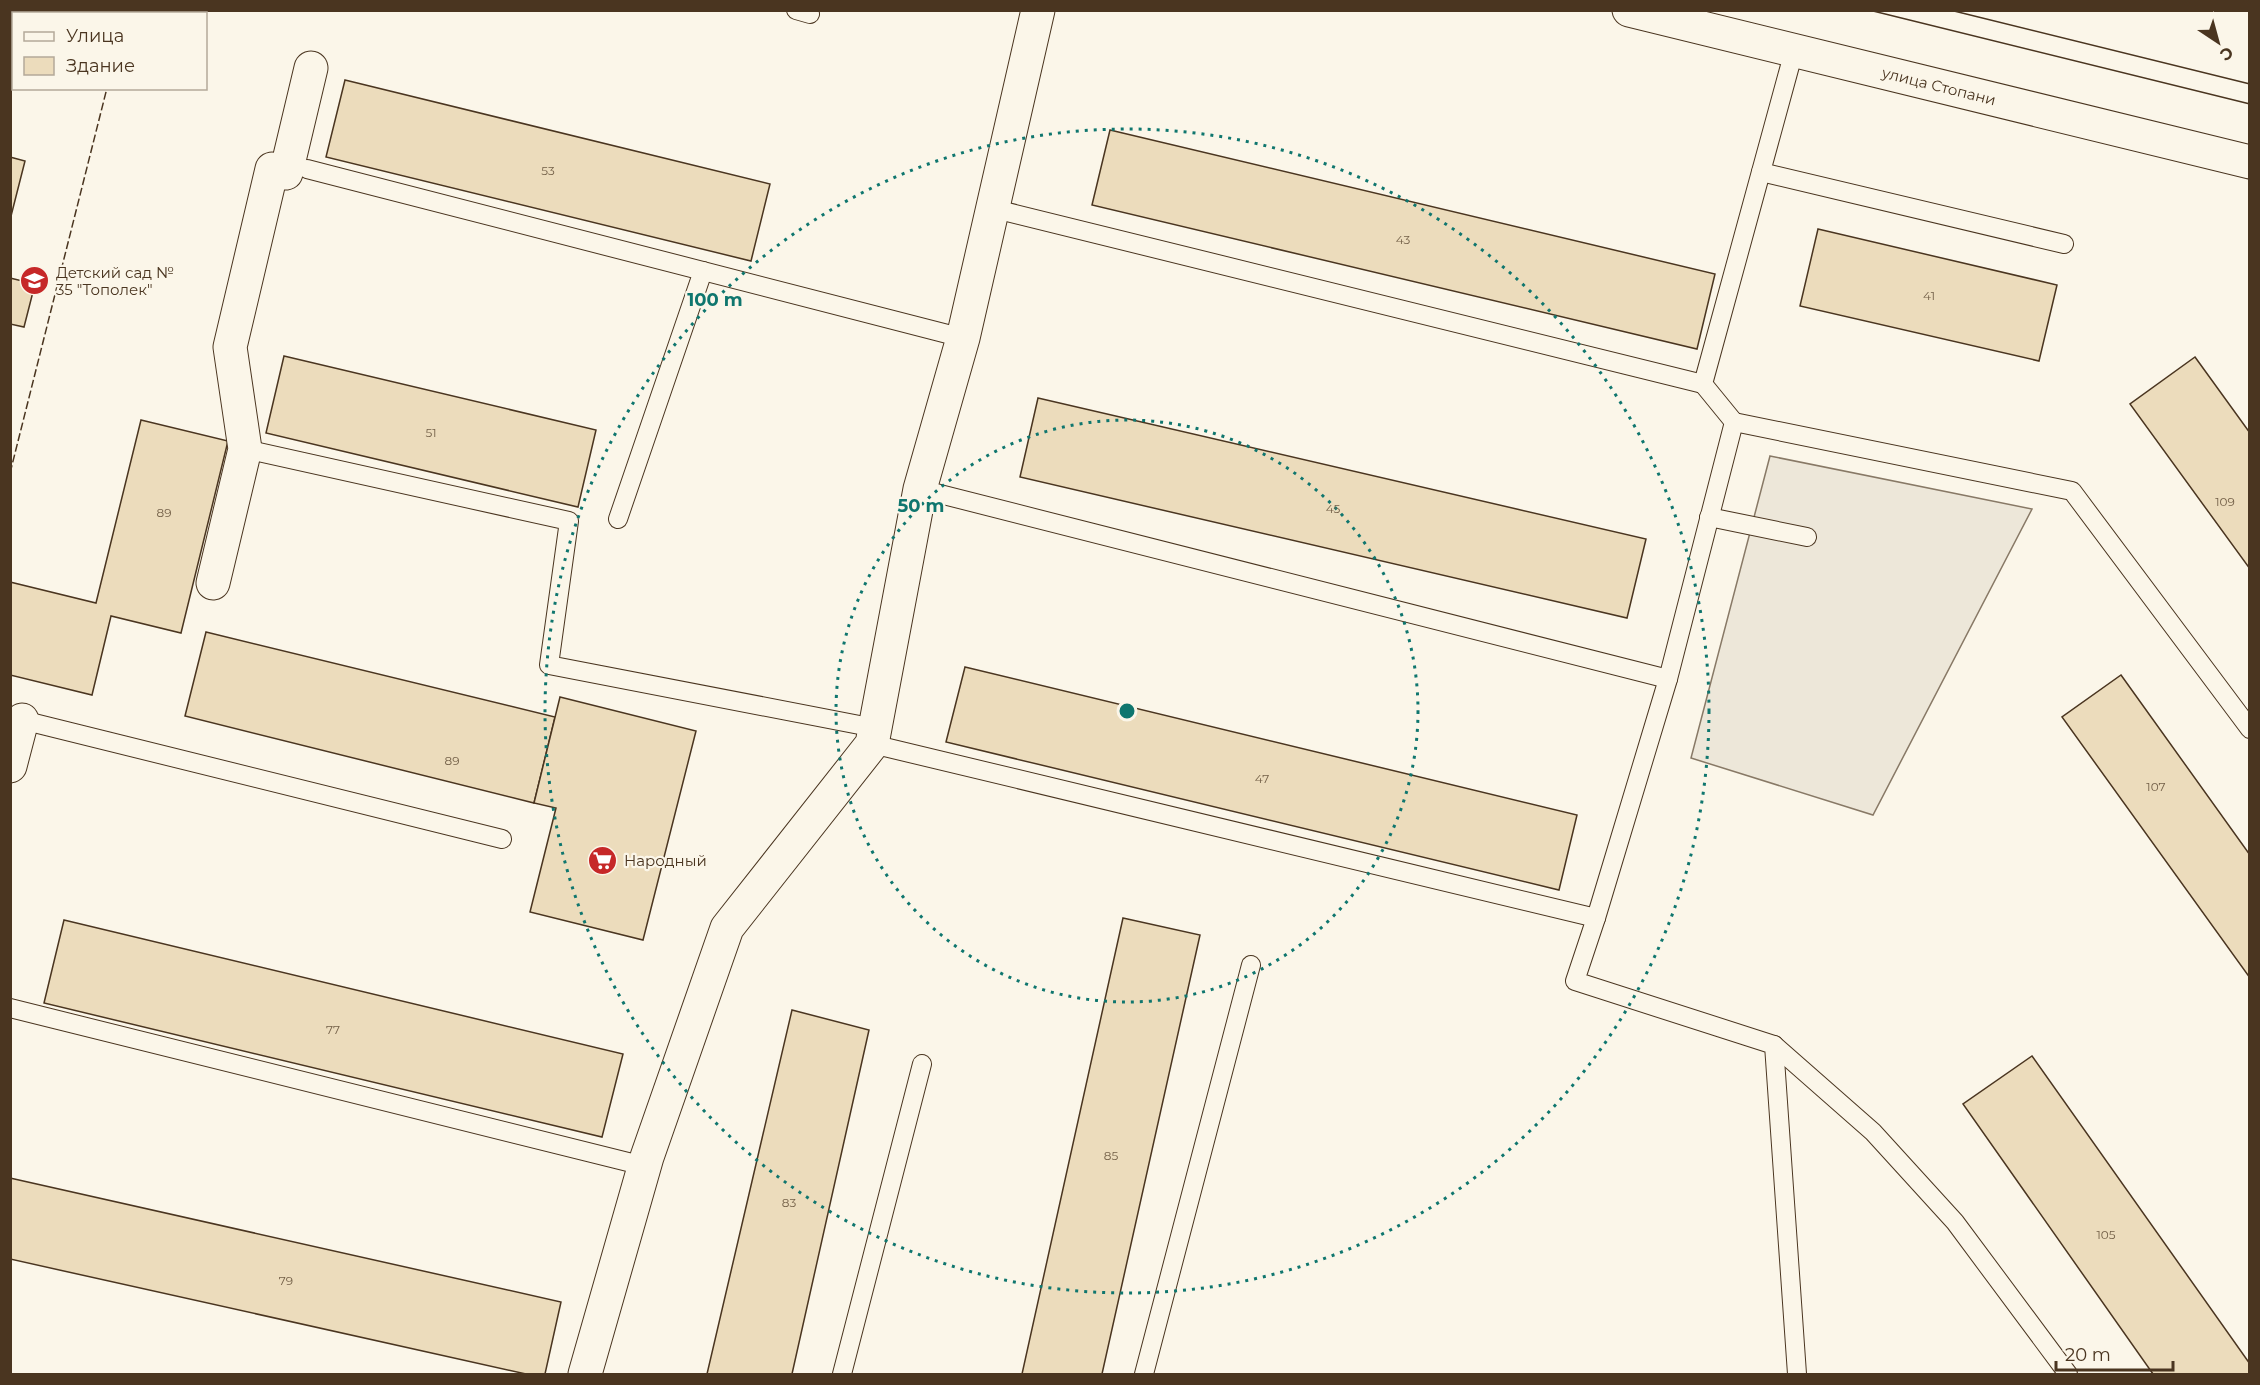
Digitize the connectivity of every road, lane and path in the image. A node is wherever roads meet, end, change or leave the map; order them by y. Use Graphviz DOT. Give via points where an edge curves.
graph roads {
  1 [pos="1038,10"];
  2 [pos="1629,10"];
  3 [pos="1794,51"];
  4 [pos="311,68"];
  5 [pos="2250,162"];
  6 [pos="307,169"];
  7 [pos="1761,172"];
  8 [pos="991,208"];
  9 [pos="2064,244"];
  10 [pos="703,272"];
  11 [pos="963,338"];
  12 [pos="1703,384"];
  13 [pos="1734,422"];
  14 [pos="245,449"];
  15 [pos="920,489"];
  16 [pos="1709,517"];
  17 [pos="618,519"];
  18 [pos="1807,537"];
  19 [pos="213,583"];
  20 [pos="1668,679"];
  21 [pos="22,720"];
  22 [pos="2250,729"];
  23 [pos="874,736"];
  24 [pos="10,765"];
  25 [pos="502,839"];
  26 [pos="1596,918"];
  27 [pos="1251,965"];
  28 [pos="10,1008"];
  29 [pos="1774,1045"];
  30 [pos="922,1064"];
  31 [pos="644,1166"];
  32 [pos="585,1374"];
  33 [pos="843,1374"];
  34 [pos="1144,1374"];
  35 [pos="1797,1374"];
  36 [pos="2068,1374"];
  1 -- 8 [label="street"];
  2 -- 3 [label="street, улица Стопани"];
  3 -- 5 [label="street, улица Стопани"];
  3 -- 7 [label="lane"];
  4 -- 14 [label="street" via="286,173 272,169 230,347"];
  6 -- 10 [label="lane"];
  7 -- 9 [label="lane"];
  7 -- 12 [label="lane"];
  8 -- 11 [label="street"];
  8 -- 12 [label="lane"];
  10 -- 11 [label="lane"];
  10 -- 17 [label="lane"];
  11 -- 15 [label="street"];
  12 -- 13 [label="lane"];
  13 -- 16 [label="lane"];
  13 -- 22 [label="lane" via="2072,491"];
  14 -- 19 [label="lane"];
  14 -- 23 [label="lane" via="569,522 549,665"];
  15 -- 20 [label="lane"];
  15 -- 23 [label="street"];
  16 -- 18 [label="lane"];
  16 -- 20 [label="lane"];
  20 -- 26 [label="lane"];
  21 -- 24 [label="street"];
  21 -- 25 [label="lane"];
  23 -- 26 [label="lane"];
  23 -- 31 [label="street" via="727,928"];
  26 -- 29 [label="lane" via="1575,981"];
  27 -- 34 [label="lane"];
  28 -- 31 [label="lane"];
  29 -- 35 [label="lane"];
  29 -- 36 [label="lane" via="1873,1132 1955,1222"];
  30 -- 33 [label="lane"];
  31 -- 32 [label="street"];
}
